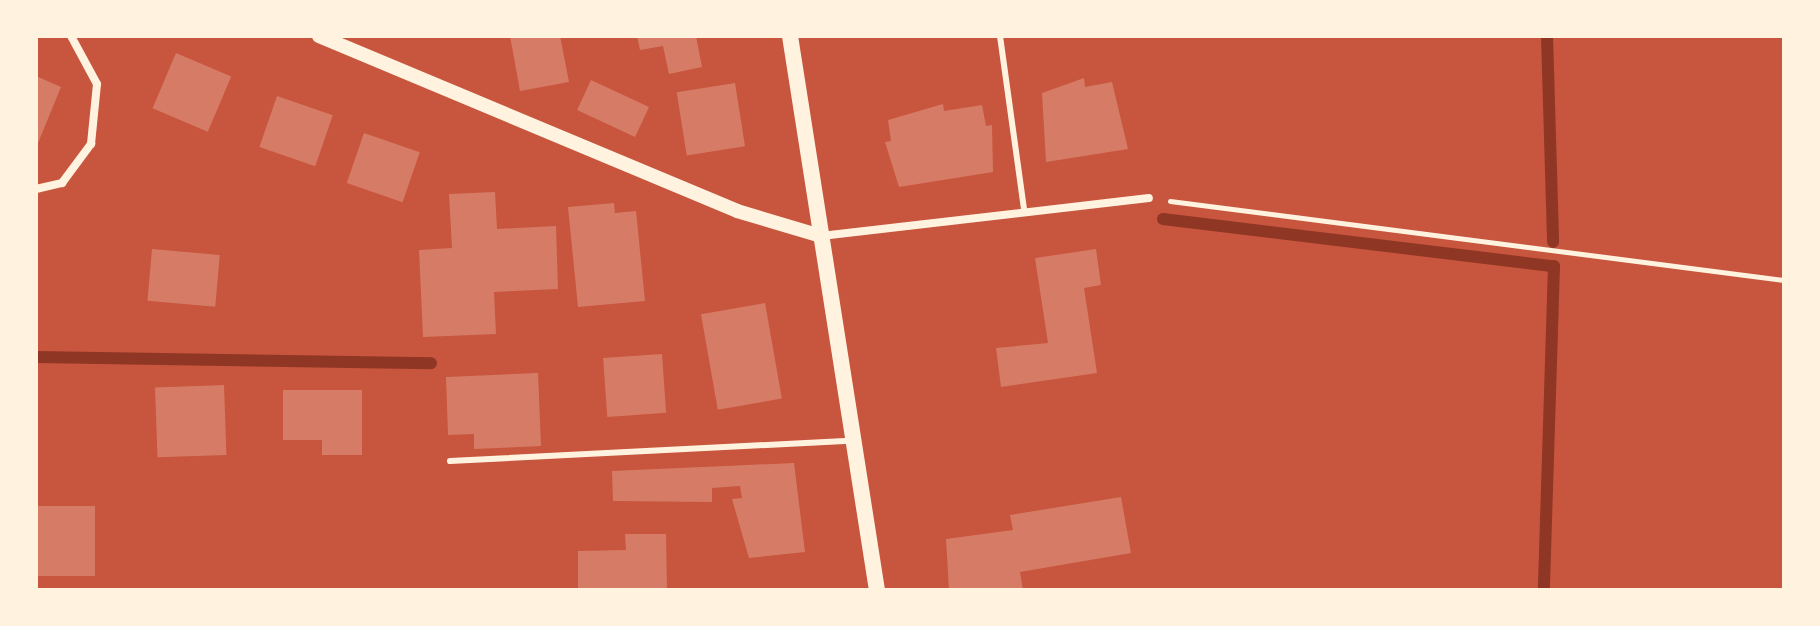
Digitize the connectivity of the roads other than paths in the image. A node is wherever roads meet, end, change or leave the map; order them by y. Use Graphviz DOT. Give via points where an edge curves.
graph roads {
  1 [pos="71,36"];
  2 [pos="319,36"];
  3 [pos="790,36"];
  4 [pos="1000,36"];
  5 [pos="36,189"];
  6 [pos="1149,198"];
  7 [pos="1024,210"];
  8 [pos="821,236"];
  9 [pos="854,441"];
  10 [pos="450,461"];
  11 [pos="877,590"];
  1 -- 5 [label="street" via="97,84 91,144 62,183"];
  2 -- 8 [label="street" via="737,211"];
  3 -- 8 [label="main road"];
  4 -- 7 [label="lane"];
  6 -- 7 [label="street"];
  7 -- 8 [label="street"];
  8 -- 9 [label="main road"];
  9 -- 10 [label="lane"];
  9 -- 11 [label="main road"];
}
